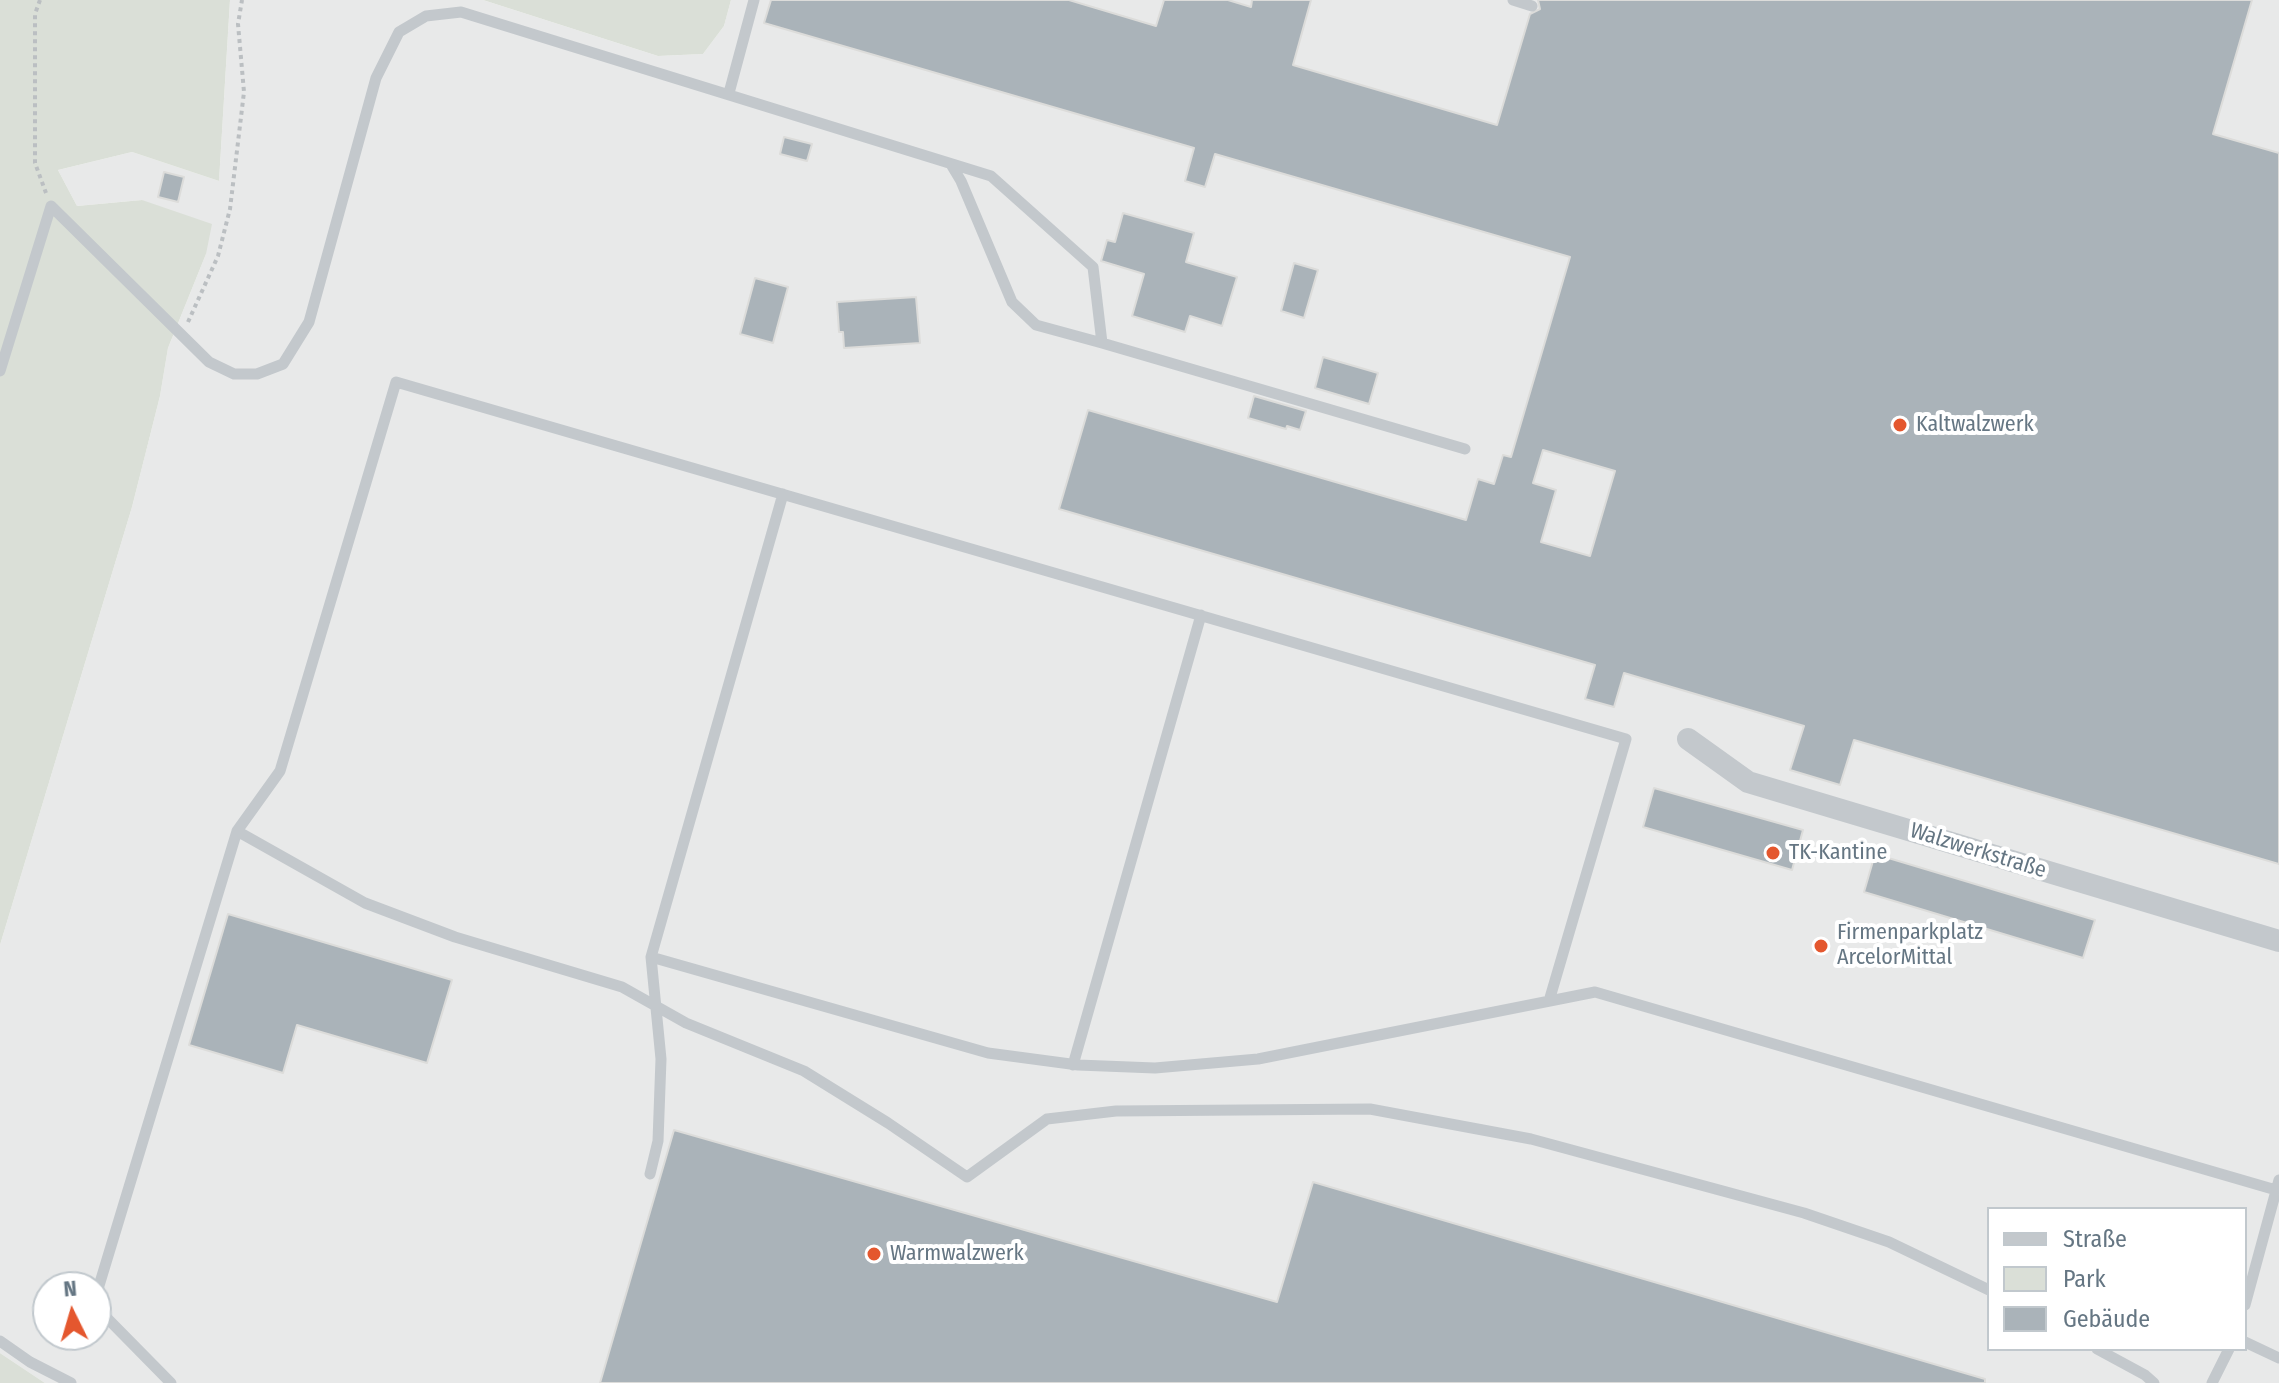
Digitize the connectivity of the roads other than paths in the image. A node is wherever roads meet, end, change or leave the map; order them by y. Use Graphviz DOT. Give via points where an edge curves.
graph roads {
  1 [pos="754,0"];
  2 [pos="1513,0"];
  3 [pos="1532,6"];
  4 [pos="729,93"];
  5 [pos="952,166"];
  6 [pos="1102,343"];
  7 [pos="0,371"];
  8 [pos="1465,449"];
  9 [pos="783,494"];
  10 [pos="1201,615"];
  11 [pos="1688,739"];
  12 [pos="237,831"];
  13 [pos="2279,941"];
  14 [pos="651,957"];
  15 [pos="1549,1001"];
  16 [pos="656,1006"];
  17 [pos="1073,1065"];
  18 [pos="650,1174"];
  19 [pos="2278,1185"];
  20 [pos="1987,1289"];
  21 [pos="2247,1298"];
  22 [pos="0,1341"];
  23 [pos="2247,1343"];
  24 [pos="2100,1351"];
  25 [pos="2228,1351"];
  26 [pos="2279,1358"];
  27 [pos="71,1383"];
  28 [pos="171,1383"];
  29 [pos="2154,1383"];
  30 [pos="2212,1383"];
  1 -- 4 [label="lane"];
  2 -- 3 [label="lane"];
  4 -- 5 [label="lane"];
  4 -- 7 [label="lane" via="461,12 426,16 399,32 376,78 309,322 283,364 257,374 234,374 209,362 51,206"];
  5 -- 6 [label="lane" via="1012,302 1036,325"];
  5 -- 6 [label="lane" via="991,176 1093,267"];
  6 -- 8 [label="lane"];
  9 -- 10 [label="lane"];
  9 -- 12 [label="lane" via="396,382 280,771"];
  9 -- 14 [label="lane"];
  10 -- 15 [label="lane" via="1626,739"];
  10 -- 17 [label="lane"];
  11 -- 13 [label="street, Walzwerkstraße" via="1748,782"];
  12 -- 16 [label="lane" via="365,903 455,937 622,987"];
  12 -- 28 [label="lane" via="98,1289 105,1316"];
  14 -- 16 [label="lane"];
  14 -- 17 [label="lane" via="988,1053"];
  15 -- 17 [label="lane" via="1258,1059 1155,1068"];
  15 -- 19 [label="lane" via="1595,992"];
  16 -- 18 [label="lane" via="661,1059 658,1141"];
  16 -- 20 [label="lane" via="804,1071 967,1177 1047,1119 1116,1111 1370,1109 1531,1139 1804,1213 1889,1242"];
  19 -- 21 [label="lane"];
  22 -- 27 [label="lane"];
  23 -- 26 [label="lane"];
  24 -- 29 [label="lane"];
  25 -- 30 [label="lane"];
}
